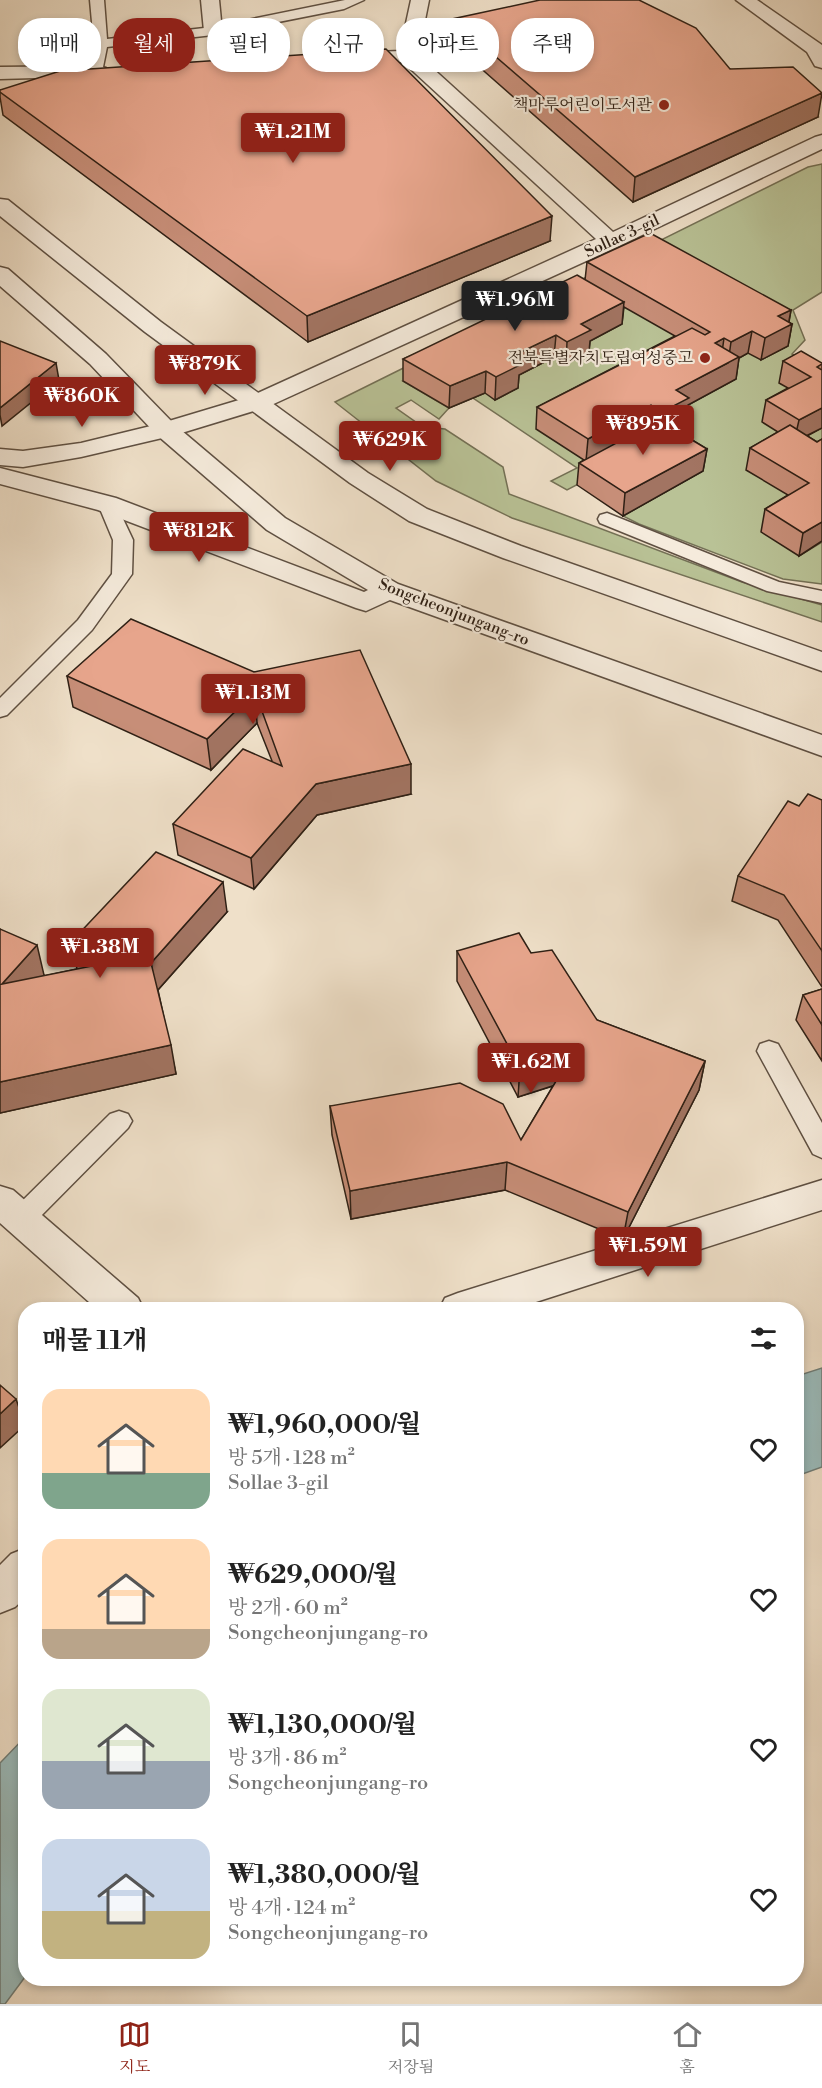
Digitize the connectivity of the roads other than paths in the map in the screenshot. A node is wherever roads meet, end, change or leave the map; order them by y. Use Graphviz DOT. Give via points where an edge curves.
graph roads {
  1 [pos="97,0"];
  2 [pos="210,0"];
  3 [pos="357,0"];
  4 [pos="420,0"];
  5 [pos="745,0"];
  6 [pos="99,18"];
  7 [pos="212,18"];
  8 [pos="278,18"];
  9 [pos="416,18"];
  10 [pos="207,32"];
  11 [pos="101,44"];
  12 [pos="822,62"];
  13 [pos="95,72"];
  14 [pos="426,72"];
  15 [pos="0,73"];
  16 [pos="822,141"];
  17 [pos="0,205"];
  18 [pos="611,241"];
  19 [pos="0,274"];
  20 [pos="258,402"];
  21 [pos="166,430"];
  22 [pos="0,457"];
  23 [pos="0,476"];
  24 [pos="107,504"];
  25 [pos="607,519"];
  26 [pos="388,590"];
  27 [pos="822,597"];
  28 [pos="822,662"];
  29 [pos="0,710"];
  30 [pos="822,746"];
  31 [pos="769,1051"];
  32 [pos="119,1121"];
  33 [pos="822,1147"];
  34 [pos="822,1195"];
  35 [pos="11,1209"];
  36 [pos="116,1302"];
  37 [pos="483,1302"];
  38 [pos="18,1576"];
  39 [pos="0,1593"];
  1 -- 6 [label="lane"];
  2 -- 7 [label="street"];
  3 -- 8 [label="lane"];
  4 -- 9 [label="street"];
  5 -- 12 [label="street" via="815,50"];
  10 -- 11 [label="lane"];
  13 -- 15 [label="street"];
  14 -- 18 [label="street"];
  16 -- 18 [label="street, Sollae 3-gil"];
  17 -- 20 [label="street" via="153,327"];
  18 -- 20 [label="street, Sollae 3-gil"];
  19 -- 21 [label="street, Songcheonjungang-ro" via="98,360"];
  20 -- 21 [label="street, Sollae 3-gil"];
  20 -- 28 [label="street" via="359,478 418,515"];
  21 -- 22 [label="street, Sollae 3-gil" via="81,450 23,459"];
  21 -- 26 [label="street, Songcheonjungang-ro" via="276,524"];
  23 -- 24 [label="street"];
  24 -- 26 [label="street" via="366,602"];
  24 -- 29 [label="lane" via="123,540 122,574 86,625"];
  25 -- 27 [label="lane" via="774,587"];
  26 -- 30 [label="street, Songcheonjungang-ro"];
  31 -- 33 [label="lane"];
  32 -- 35 [label="lane"];
  34 -- 37 [label="street"];
  35 -- 36 [label="street"];
  38 -- 39 [label="street"];
}
